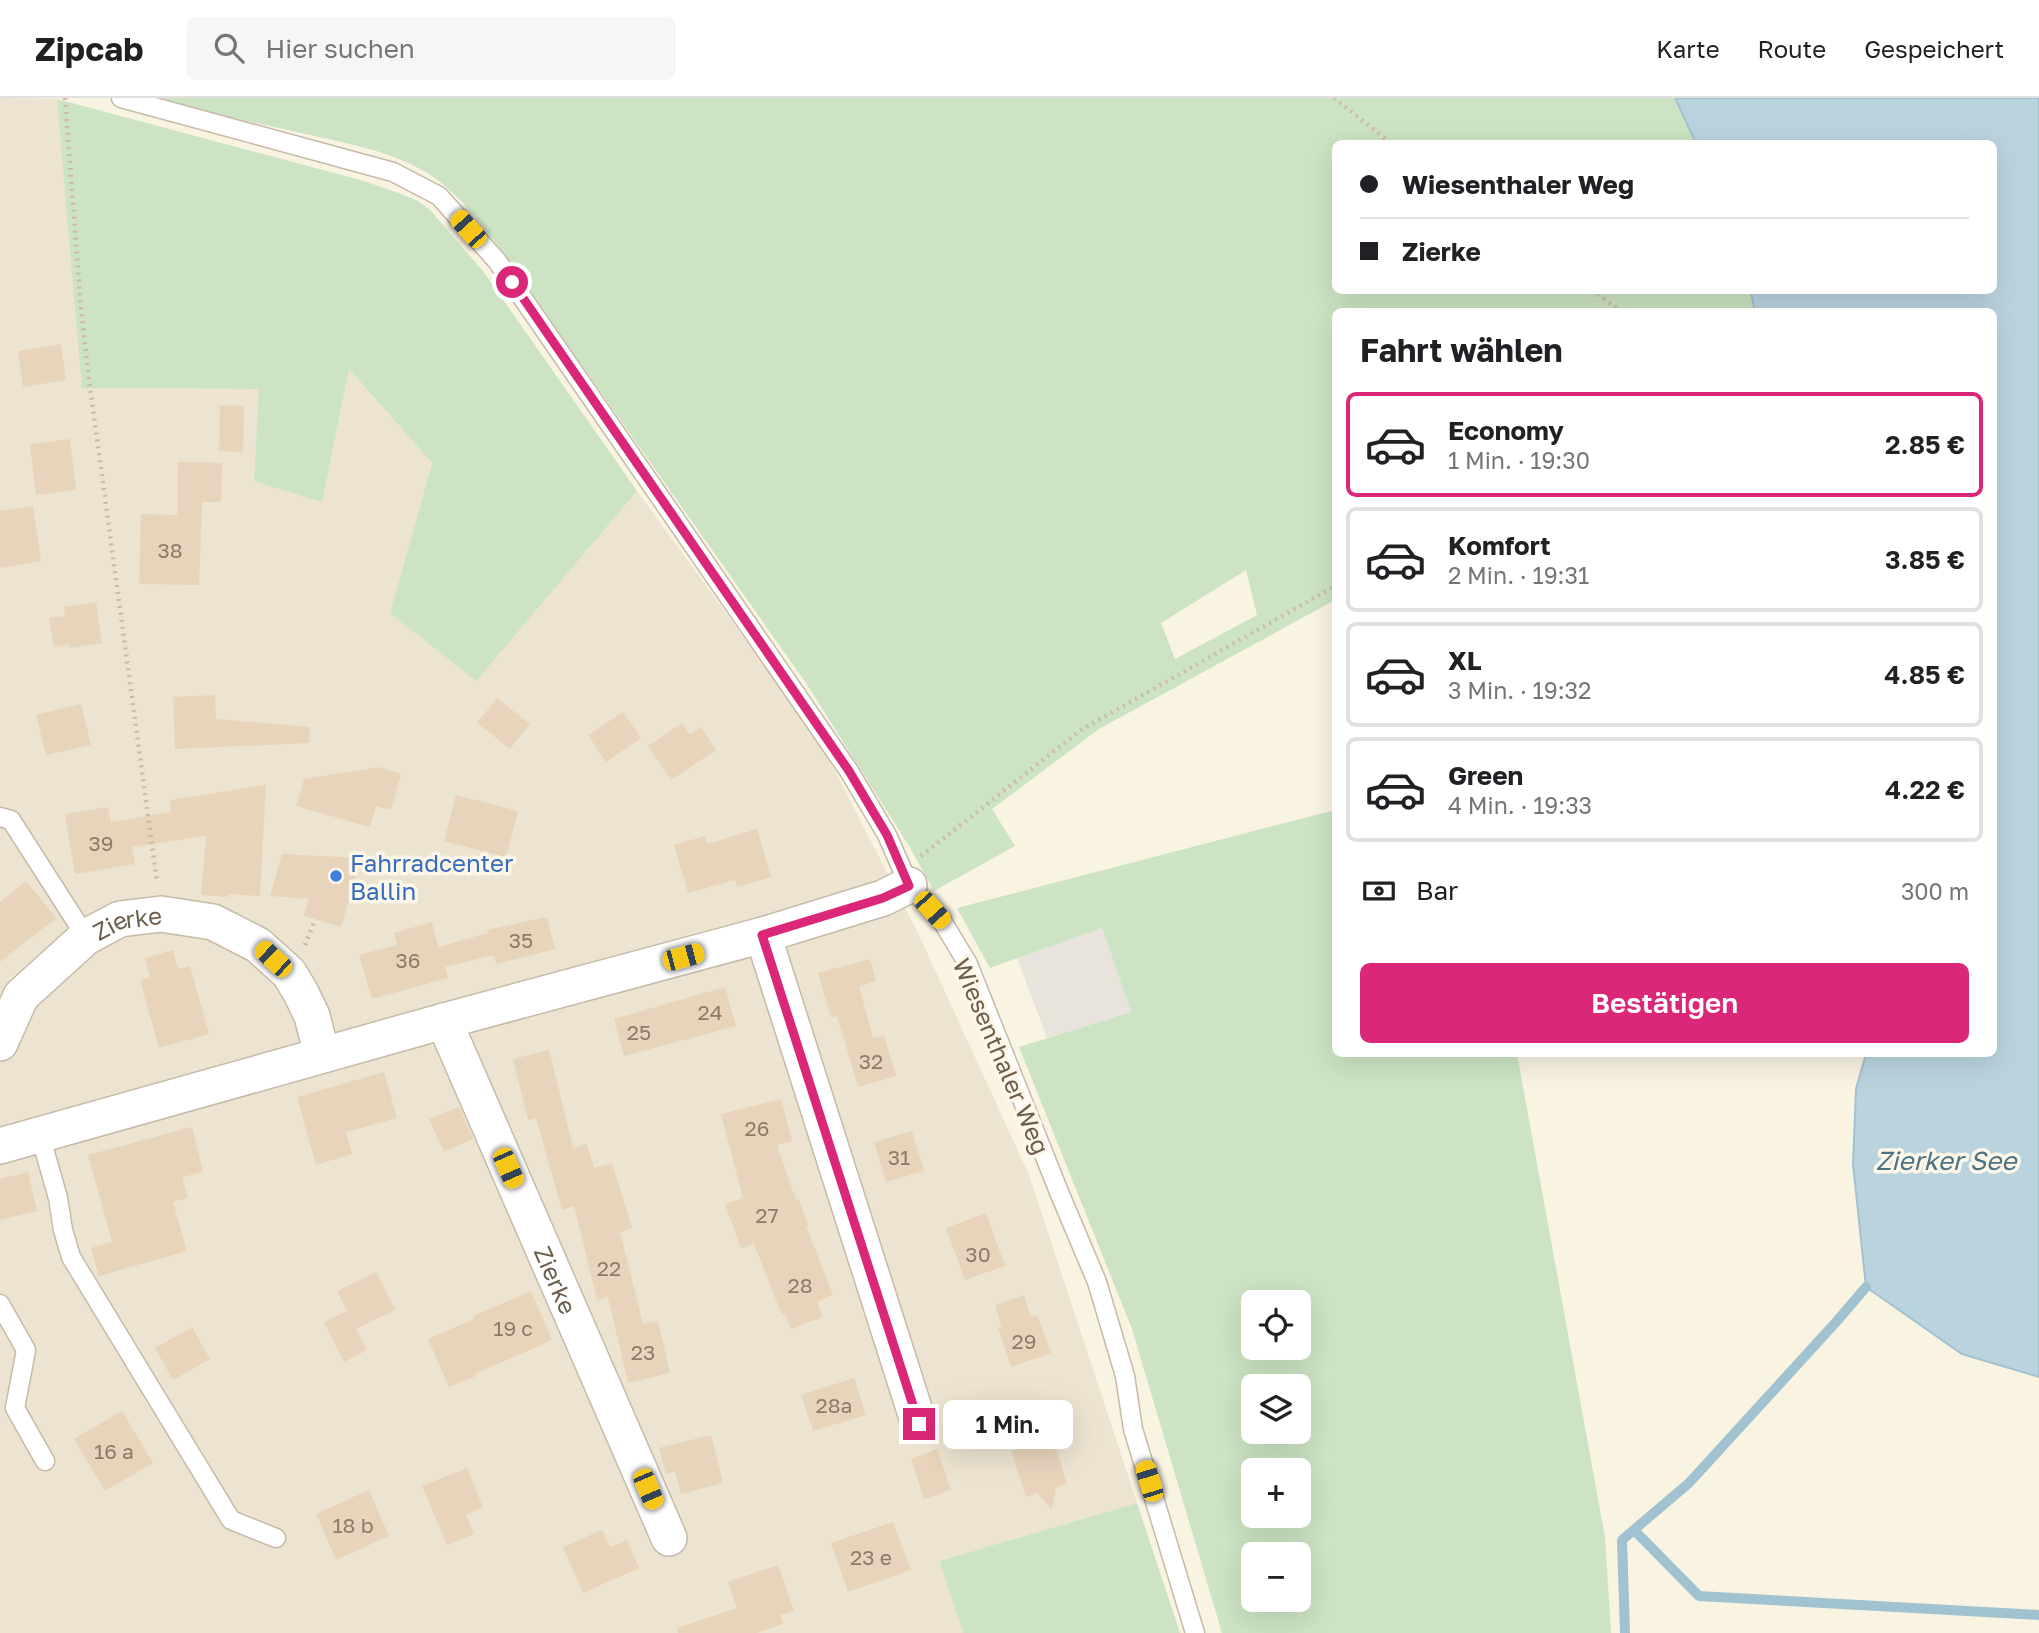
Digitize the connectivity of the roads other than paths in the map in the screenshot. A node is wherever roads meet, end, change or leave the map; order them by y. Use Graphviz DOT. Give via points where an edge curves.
graph roads {
  1 [pos="121,98"];
  2 [pos="0,817"];
  3 [pos="909,886"];
  4 [pos="762,935"];
  5 [pos="86,937"];
  6 [pos="444,1021"];
  7 [pos="0,1043"];
  8 [pos="321,1055"];
  9 [pos="40,1135"];
  10 [pos="0,1146"];
  11 [pos="0,1304"];
  12 [pos="919,1424"];
  13 [pos="45,1461"];
  14 [pos="276,1538"];
  15 [pos="669,1538"];
  16 [pos="1195,1633"];
  1 -- 3 [label="lane, Wiesenthaler Weg" via="393,172 439,196 498,261 788,681 887,835"];
  2 -- 5 [label="lane" via="11,820"];
  3 -- 4 [label="street"];
  3 -- 16 [label="lane, Wiesenthaler Weg" via="942,921 968,964 1097,1282 1125,1376 1133,1429"];
  4 -- 6 [label="street"];
  4 -- 12 [label="street"];
  5 -- 7 [label="street, Zierke" via="21,996"];
  5 -- 8 [label="street, Zierke" via="120,919 161,914 213,922 258,945 289,973 312,1016"];
  6 -- 8 [label="street"];
  6 -- 15 [label="street, Zierke"];
  8 -- 9 [label="street"];
  9 -- 10 [label="street"];
  9 -- 14 [label="lane" via="71,1257 231,1520"];
  11 -- 13 [label="lane" via="26,1350 15,1408"];
}
